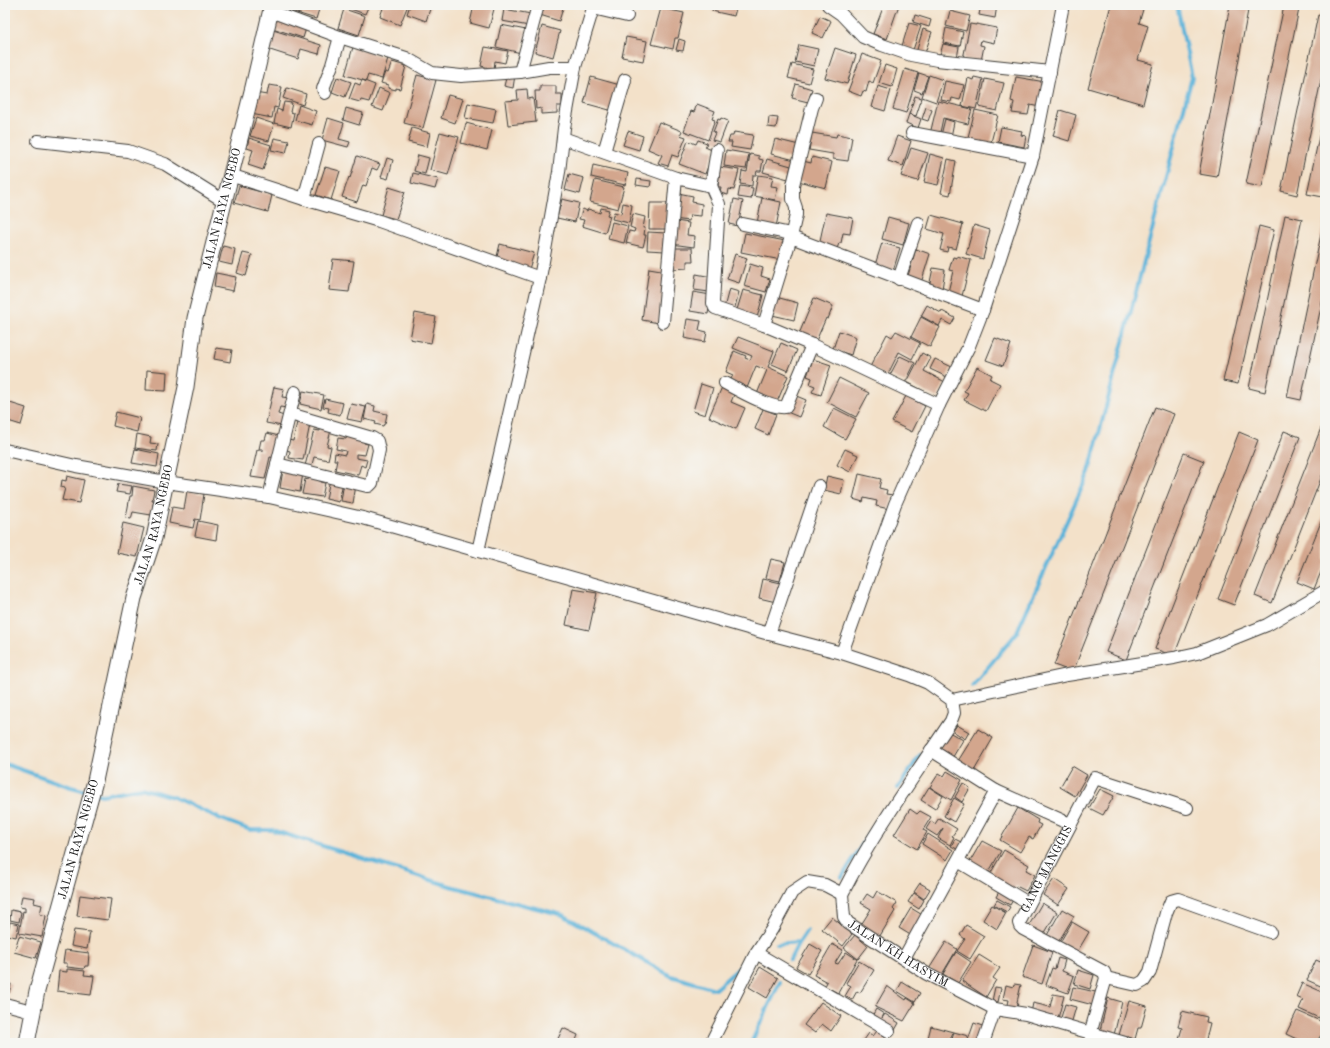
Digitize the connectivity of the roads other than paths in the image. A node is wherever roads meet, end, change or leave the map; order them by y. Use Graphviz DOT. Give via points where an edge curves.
graph roads {
  1 [pos="538,5"];
  2 [pos="828,5"];
  3 [pos="1063,5"];
  4 [pos="594,7"];
  5 [pos="271,8"];
  6 [pos="627,16"];
  7 [pos="340,37"];
  8 [pos="575,67"];
  9 [pos="520,72"];
  10 [pos="1050,72"];
  11 [pos="625,80"];
  12 [pos="325,93"];
  13 [pos="816,98"];
  14 [pos="912,133"];
  15 [pos="563,138"];
  16 [pos="38,141"];
  17 [pos="319,144"];
  18 [pos="717,150"];
  19 [pos="604,152"];
  20 [pos="1033,156"];
  21 [pos="230,175"];
  22 [pos="676,178"];
  23 [pos="710,186"];
  24 [pos="304,199"];
  25 [pos="224,201"];
  26 [pos="918,223"];
  27 [pos="743,224"];
  28 [pos="791,236"];
  29 [pos="540,278"];
  30 [pos="899,279"];
  31 [pos="983,310"];
  32 [pos="664,322"];
  33 [pos="764,325"];
  34 [pos="812,345"];
  35 [pos="725,383"];
  36 [pos="295,392"];
  37 [pos="939,405"];
  38 [pos="290,414"];
  39 [pos="5,450"];
  40 [pos="277,464"];
  41 [pos="166,482"];
  42 [pos="819,486"];
  43 [pos="269,497"];
  44 [pos="478,551"];
  45 [pos="1325,591"];
  46 [pos="769,634"];
  47 [pos="842,653"];
  48 [pos="952,700"];
  49 [pos="931,750"];
  50 [pos="996,791"];
  51 [pos="1187,808"];
  52 [pos="1070,824"];
  53 [pos="958,861"];
  54 [pos="842,894"];
  55 [pos="1028,903"];
  56 [pos="1270,932"];
  57 [pos="756,953"];
  58 [pos="904,958"];
  59 [pos="1106,978"];
  60 [pos="5,1004"];
  61 [pos="995,1009"];
  62 [pos="32,1011"];
  63 [pos="889,1031"];
  64 [pos="1090,1034"];
  65 [pos="27,1043"];
  66 [pos="711,1043"];
  67 [pos="982,1043"];
  68 [pos="1124,1043"];
  1 -- 9 [label="street"];
  2 -- 10 [label="street" via="841,14 863,37 911,54 937,60"];
  3 -- 10 [label="street"];
  4 -- 6 [label="street"];
  4 -- 8 [label="street"];
  5 -- 7 [label="street"];
  5 -- 21 [label="street, JALAN RAYA NGEBO"];
  7 -- 9 [label="street" via="406,58 432,73 461,76"];
  7 -- 12 [label="street" via="323,89"];
  8 -- 9 [label="street" via="549,67"];
  8 -- 15 [label="street"];
  10 -- 20 [label="street"];
  11 -- 19 [label="street"];
  13 -- 28 [label="street" via="793,185 796,215"];
  14 -- 20 [label="street"];
  15 -- 19 [label="street"];
  15 -- 29 [label="street"];
  16 -- 25 [label="street" via="128,151 165,164"];
  17 -- 24 [label="street"];
  18 -- 23 [label="street"];
  19 -- 22 [label="street"];
  20 -- 31 [label="street"];
  21 -- 24 [label="street"];
  21 -- 25 [label="street, JALAN RAYA NGEBO"];
  22 -- 23 [label="street"];
  22 -- 32 [label="street"];
  23 -- 33 [label="street" via="719,204 713,303 715,308"];
  24 -- 29 [label="street" via="379,221"];
  25 -- 41 [label="street, JALAN RAYA NGEBO" via="195,318 186,387"];
  26 -- 30 [label="street"];
  27 -- 28 [label="street"];
  28 -- 30 [label="street"];
  28 -- 33 [label="street"];
  29 -- 44 [label="street"];
  30 -- 31 [label="street"];
  31 -- 37 [label="street" via="969,346"];
  33 -- 34 [label="street"];
  34 -- 35 [label="street" via="786,407 779,408 761,402"];
  34 -- 37 [label="street"];
  36 -- 38 [label="street"];
  37 -- 47 [label="street" via="895,504"];
  38 -- 40 [label="street"];
  38 -- 40 [label="street" via="377,441 379,450 372,483 368,486"];
  39 -- 41 [label="street"];
  40 -- 43 [label="street"];
  41 -- 43 [label="street"];
  41 -- 62 [label="street, JALAN RAYA NGEBO" via="154,538 134,598 89,805"];
  42 -- 46 [label="street"];
  43 -- 44 [label="street" via="363,518"];
  44 -- 46 [label="street"];
  45 -- 48 [label="street" via="1268,625 1197,653 1068,675"];
  46 -- 47 [label="street"];
  47 -- 48 [label="street" via="928,683"];
  48 -- 49 [label="street" via="954,712"];
  49 -- 50 [label="street"];
  49 -- 54 [label="street" via="891,810"];
  50 -- 52 [label="street"];
  50 -- 53 [label="street"];
  51 -- 52 [label="street, GANG MANGGIS" via="1095,778"];
  52 -- 55 [label="street, GANG MANGGIS"];
  53 -- 55 [label="street"];
  53 -- 58 [label="street"];
  54 -- 57 [label="street" via="825,885 807,882 792,892"];
  54 -- 58 [label="street, JALAN KH HASYIM" via="844,917 848,923"];
  55 -- 59 [label="street, GANG MANGGIS" via="1019,923 1023,929 1104,972"];
  56 -- 59 [label="street" via="1178,899 1171,901 1166,913 1150,972 1144,981 1137,985"];
  57 -- 63 [label="street"];
  57 -- 66 [label="street"];
  58 -- 61 [label="street, JALAN KH HASYIM" via="928,974"];
  59 -- 64 [label="street"];
  60 -- 62 [label="street"];
  61 -- 64 [label="street, JALAN KH HASYIM" via="1026,1014"];
  61 -- 67 [label="street"];
  62 -- 65 [label="street, JALAN RAYA NGEBO"];
  64 -- 68 [label="street, JALAN KH HASYIM"];
}
